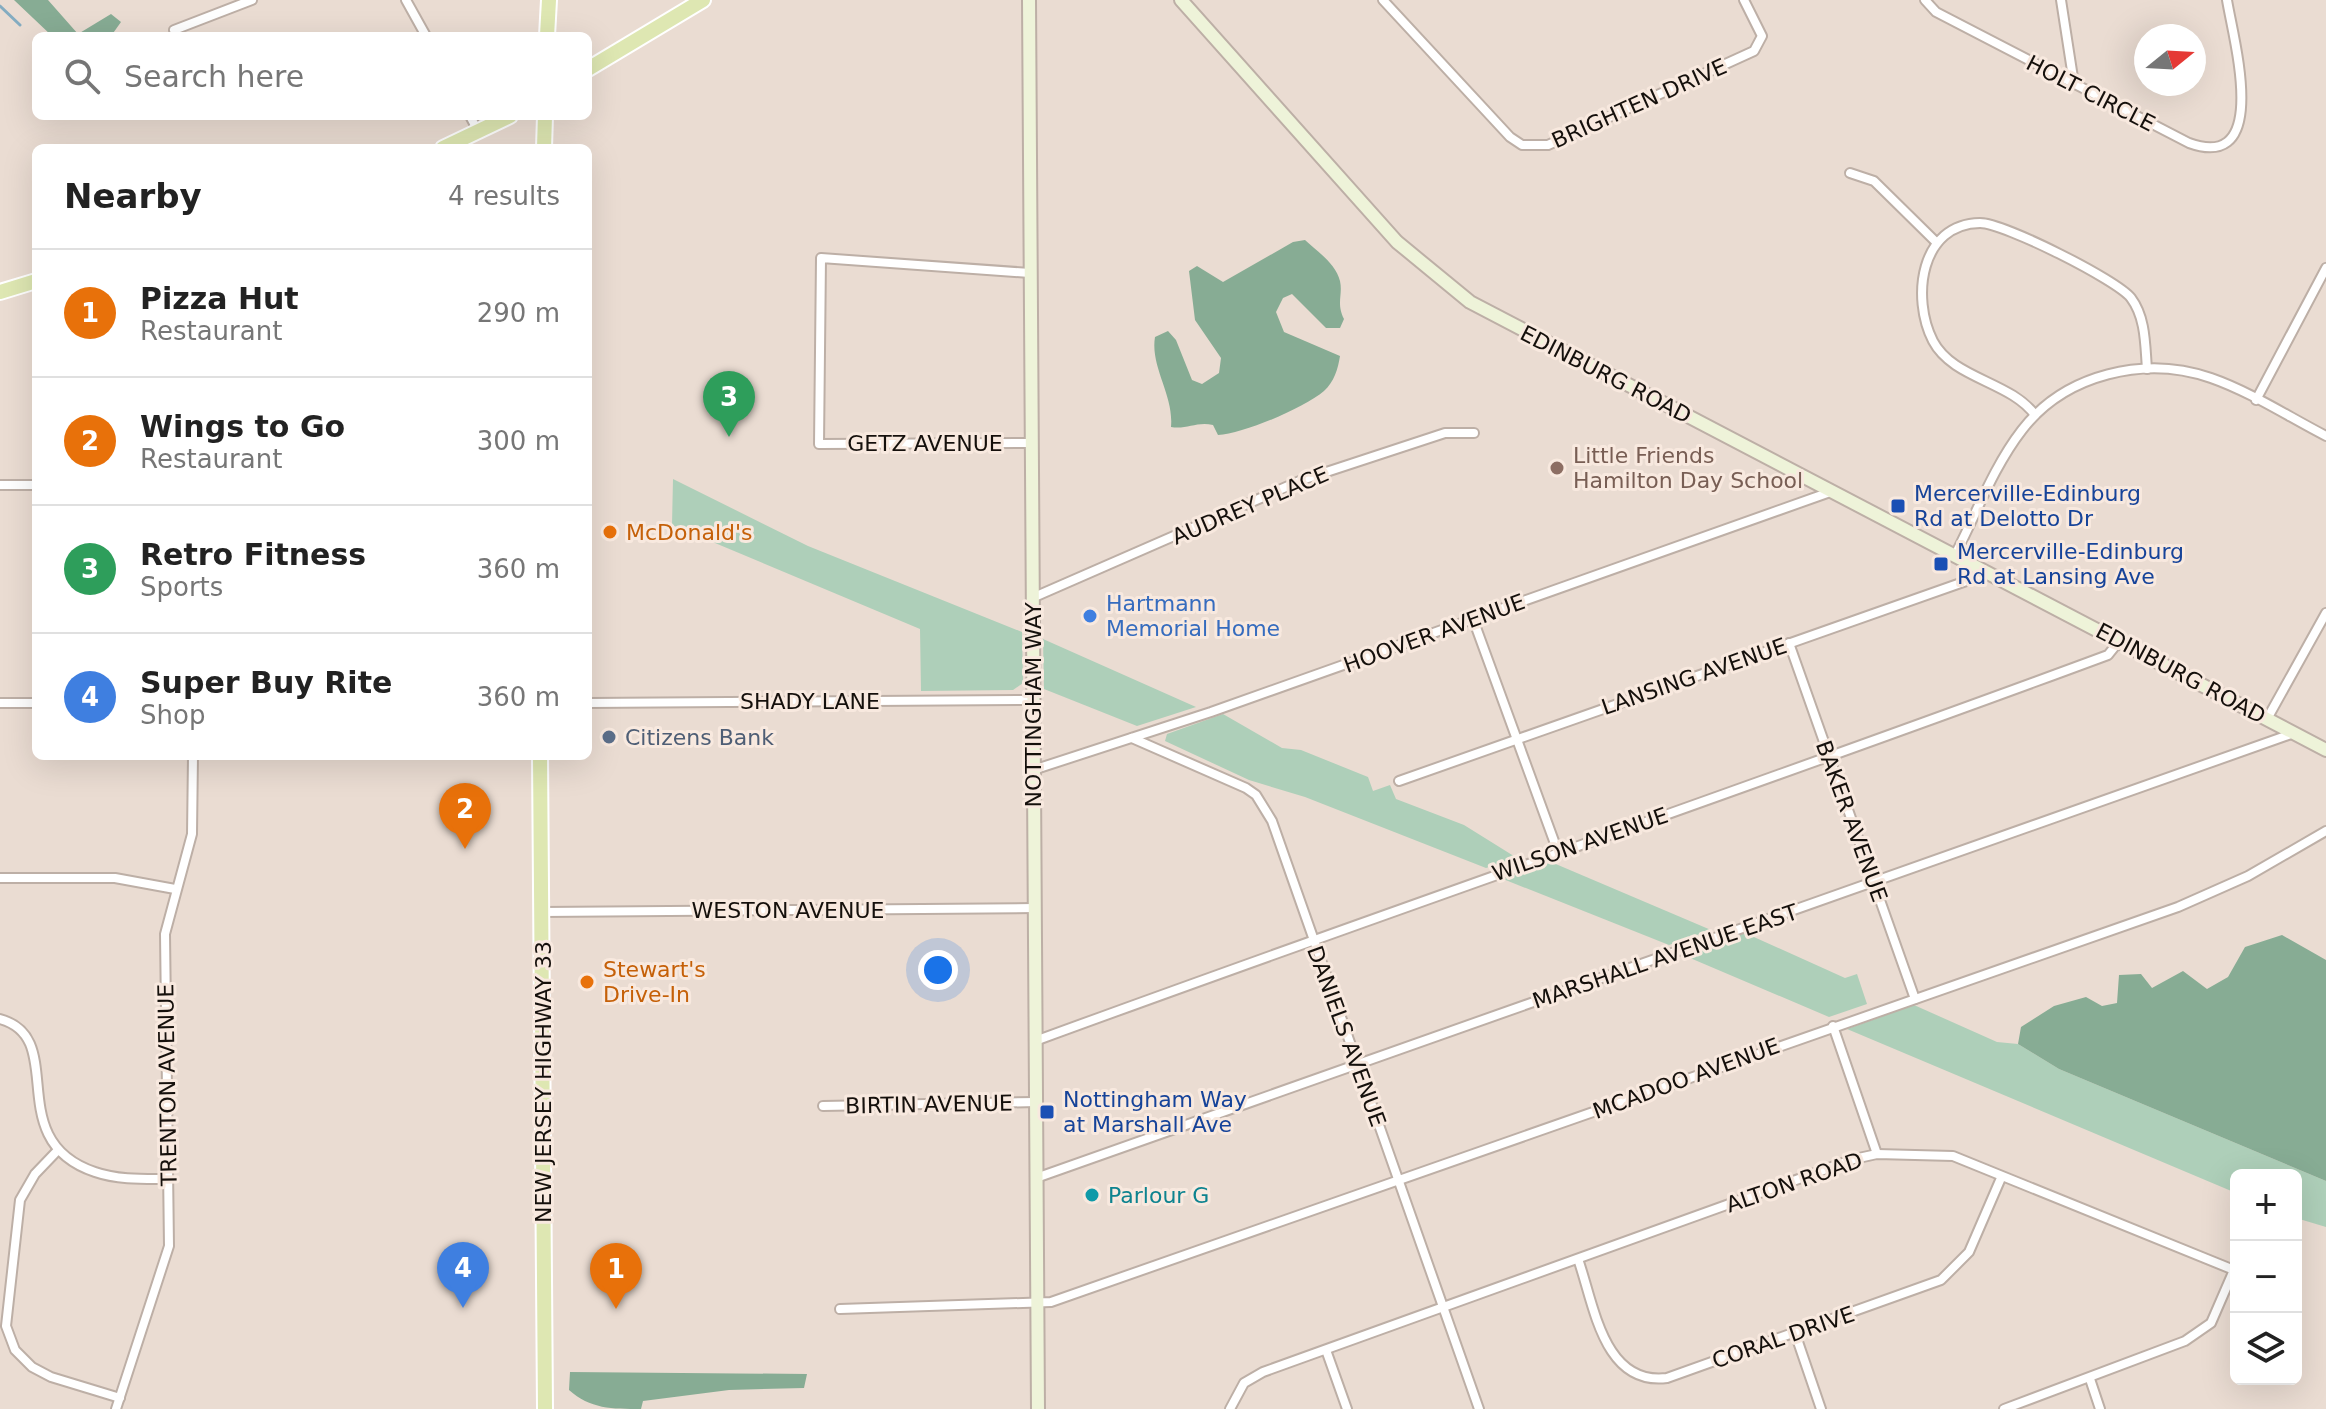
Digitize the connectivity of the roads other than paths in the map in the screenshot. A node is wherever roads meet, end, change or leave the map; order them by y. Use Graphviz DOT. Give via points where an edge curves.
graph roads {
  1 [pos="406,0"];
  2 [pos="549,0"];
  3 [pos="703,0"];
  4 [pos="1029,0"];
  5 [pos="1181,0"];
  6 [pos="1383,0"];
  7 [pos="1744,0"];
  8 [pos="1925,0"];
  9 [pos="2061,0"];
  10 [pos="2227,0"];
  11 [pos="247,1"];
  12 [pos="548,29"];
  13 [pos="174,30"];
  14 [pos="424,32"];
  15 [pos="592,64"];
  16 [pos="2074,84"];
  17 [pos="472,120"];
  18 [pos="503,120"];
  19 [pos="545,120"];
  20 [pos="479,133"];
  21 [pos="453,144"];
  22 [pos="544,144"];
  23 [pos="1850,173"];
  24 [pos="1937,243"];
  25 [pos="2326,268"];
  26 [pos="1030,273"];
  27 [pos="32,282"];
  28 [pos="0,292"];
  29 [pos="2147,369"];
  30 [pos="2256,400"];
  31 [pos="2035,415"];
  32 [pos="1474,433"];
  33 [pos="2326,436"];
  34 [pos="1031,443"];
  35 [pos="0,485"];
  36 [pos="32,485"];
  37 [pos="1833,491"];
  38 [pos="1955,555"];
  39 [pos="1990,573"];
  40 [pos="1032,598"];
  41 [pos="2326,613"];
  42 [pos="1473,619"];
  43 [pos="2120,640"];
  44 [pos="1789,643"];
  45 [pos="1033,700"];
  46 [pos="0,703"];
  47 [pos="32,703"];
  48 [pos="592,703"];
  49 [pos="2267,719"];
  50 [pos="2294,733"];
  51 [pos="1131,738"];
  52 [pos="1516,739"];
  53 [pos="2326,750"];
  54 [pos="1830,758"];
  55 [pos="193,760"];
  56 [pos="540,760"];
  57 [pos="1033,770"];
  58 [pos="1399,781"];
  59 [pos="2326,831"];
  60 [pos="1558,852"];
  61 [pos="0,878"];
  62 [pos="1874,883"];
  63 [pos="175,889"];
  64 [pos="1034,908"];
  65 [pos="542,912"];
  66 [pos="1312,939"];
  67 [pos="1915,999"];
  68 [pos="0,1019"];
  69 [pos="1833,1026"];
  70 [pos="1035,1041"];
  71 [pos="1357,1064"];
  72 [pos="1036,1102"];
  73 [pos="823,1106"];
  74 [pos="58,1150"];
  75 [pos="1877,1154"];
  76 [pos="1036,1178"];
  77 [pos="2001,1178"];
  78 [pos="168,1179"];
  79 [pos="1398,1181"];
  80 [pos="1578,1259"];
  81 [pos="2230,1267"];
  82 [pos="2230,1280"];
  83 [pos="1037,1306"];
  84 [pos="1442,1307"];
  85 [pos="840,1309"];
  86 [pos="1795,1333"];
  87 [pos="1326,1350"];
  88 [pos="2090,1379"];
  89 [pos="120,1398"];
  90 [pos="116,1409"];
  91 [pos="545,1409"];
  92 [pos="1038,1409"];
  93 [pos="1230,1409"];
  94 [pos="1347,1409"];
  95 [pos="1479,1409"];
  96 [pos="1821,1409"];
  97 [pos="2004,1409"];
  98 [pos="2100,1409"];
  1 -- 14 [label="street"];
  2 -- 12 [label="main road"];
  3 -- 15 [label="main road"];
  4 -- 26 [label="street, NOTTINGHAM WAY"];
  5 -- 37 [label="street, EDINBURG ROAD" via="1397,242 1444,283 1498,319"];
  6 -- 7 [label="street, BRIGHTEN DRIVE" via="1510,137 1535,147 1748,55 1759,44 1760,28"];
  8 -- 16 [label="street, HOLT CIRCLE" via="1936,12"];
  9 -- 16 [label="street"];
  10 -- 16 [label="street, HOLT CIRCLE" via="2243,106 2240,124 2228,140 2199,147"];
  11 -- 13 [label="street"];
  17 -- 20 [label="street"];
  18 -- 20 [label="main road"];
  19 -- 22 [label="main road"];
  20 -- 21 [label="main road"];
  23 -- 24 [label="street" via="1874,181"];
  24 -- 29 [label="street" via="1965,225 1991,224 2113,282 2138,309"];
  24 -- 31 [label="street" via="1922,278 1933,342 1950,360 2018,397"];
  25 -- 30 [label="street"];
  26 -- 34 [label="street, NOTTINGHAM WAY"];
  26 -- 34 [label="street, GETZ AVENUE" via="821,258 819,444"];
  27 -- 28 [label="main road"];
  29 -- 30 [label="street" via="2208,377"];
  29 -- 31 [label="street" via="2084,382"];
  30 -- 33 [label="street"];
  31 -- 38 [label="street" via="2009,449"];
  32 -- 40 [label="street, AUDREY PLACE" via="1445,433 1302,480"];
  34 -- 40 [label="street, NOTTINGHAM WAY"];
  35 -- 36 [label="street"];
  37 -- 38 [label="street, EDINBURG ROAD"];
  37 -- 42 [label="street, HOOVER AVENUE"];
  38 -- 39 [label="street, EDINBURG ROAD"];
  39 -- 43 [label="street, EDINBURG ROAD"];
  39 -- 44 [label="street, LANSING AVENUE"];
  40 -- 45 [label="street, NOTTINGHAM WAY"];
  41 -- 49 [label="street"];
  42 -- 51 [label="street, HOOVER AVENUE"];
  42 -- 52 [label="street"];
  43 -- 49 [label="street, EDINBURG ROAD"];
  43 -- 54 [label="street, WILSON AVENUE" via="2108,655"];
  44 -- 52 [label="street, LANSING AVENUE"];
  44 -- 54 [label="street, BAKER AVENUE"];
  45 -- 48 [label="street, SHADY LANE"];
  45 -- 57 [label="street, NOTTINGHAM WAY"];
  46 -- 47 [label="street"];
  49 -- 50 [label="street, EDINBURG ROAD"];
  50 -- 53 [label="street, EDINBURG ROAD"];
  50 -- 62 [label="street, MARSHALL AVENUE EAST"];
  51 -- 57 [label="street, HOOVER AVENUE"];
  51 -- 66 [label="street, DANIELS AVENUE" via="1256,795 1272,821"];
  52 -- 58 [label="street, LANSING AVENUE"];
  52 -- 60 [label="street"];
  54 -- 60 [label="street, WILSON AVENUE"];
  54 -- 62 [label="street, BAKER AVENUE"];
  55 -- 63 [label="street, TRENTON AVENUE" via="192,834"];
  56 -- 65 [label="main road, NEW JERSEY HIGHWAY 33"];
  57 -- 64 [label="street, NOTTINGHAM WAY"];
  59 -- 67 [label="street, MCADOO AVENUE" via="2213,893"];
  60 -- 66 [label="street, WILSON AVENUE"];
  61 -- 63 [label="street" via="115,878"];
  62 -- 67 [label="street, BAKER AVENUE"];
  62 -- 71 [label="street, MARSHALL AVENUE EAST"];
  63 -- 78 [label="street, TRENTON AVENUE" via="164,959"];
  64 -- 65 [label="street, WESTON AVENUE"];
  64 -- 70 [label="street, NOTTINGHAM WAY"];
  65 -- 91 [label="main road, NEW JERSEY HIGHWAY 33"];
  66 -- 70 [label="street, WILSON AVENUE"];
  66 -- 71 [label="street, DANIELS AVENUE"];
  67 -- 69 [label="street, MCADOO AVENUE"];
  68 -- 74 [label="street" via="21,1027 31,1041 38,1115"];
  69 -- 75 [label="street"];
  69 -- 79 [label="street, MCADOO AVENUE"];
  70 -- 72 [label="street, NOTTINGHAM WAY"];
  71 -- 76 [label="street, MARSHALL AVENUE EAST"];
  71 -- 79 [label="street, DANIELS AVENUE"];
  72 -- 73 [label="street, BIRTIN AVENUE"];
  72 -- 76 [label="street, NOTTINGHAM WAY"];
  74 -- 78 [label="street" via="95,1173"];
  74 -- 89 [label="street" via="20,1200 6,1326 15,1350 32,1367"];
  75 -- 77 [label="street, ALTON ROAD" via="1953,1156"];
  75 -- 80 [label="street, ALTON ROAD"];
  76 -- 83 [label="street, NOTTINGHAM WAY"];
  77 -- 81 [label="street, ALTON ROAD"];
  77 -- 86 [label="street, CORAL DRIVE" via="1969,1252 1952,1272 1927,1287"];
  78 -- 89 [label="street, TRENTON AVENUE" via="167,1262"];
  79 -- 83 [label="street, MCADOO AVENUE"];
  79 -- 84 [label="street, DANIELS AVENUE"];
  80 -- 84 [label="street, ALTON ROAD"];
  80 -- 86 [label="street, CORAL DRIVE" via="1614,1357 1643,1378 1667,1378"];
  82 -- 88 [label="street" via="2211,1323 2173,1347"];
  83 -- 85 [label="street, MCADOO AVENUE"];
  83 -- 92 [label="street, NOTTINGHAM WAY"];
  84 -- 87 [label="street, ALTON ROAD"];
  84 -- 95 [label="street, DANIELS AVENUE"];
  86 -- 96 [label="street"];
  87 -- 93 [label="street, ALTON ROAD" via="1254,1376"];
  87 -- 94 [label="street"];
  88 -- 97 [label="street"];
  88 -- 98 [label="street"];
  89 -- 90 [label="street, TRENTON AVENUE"];
}
